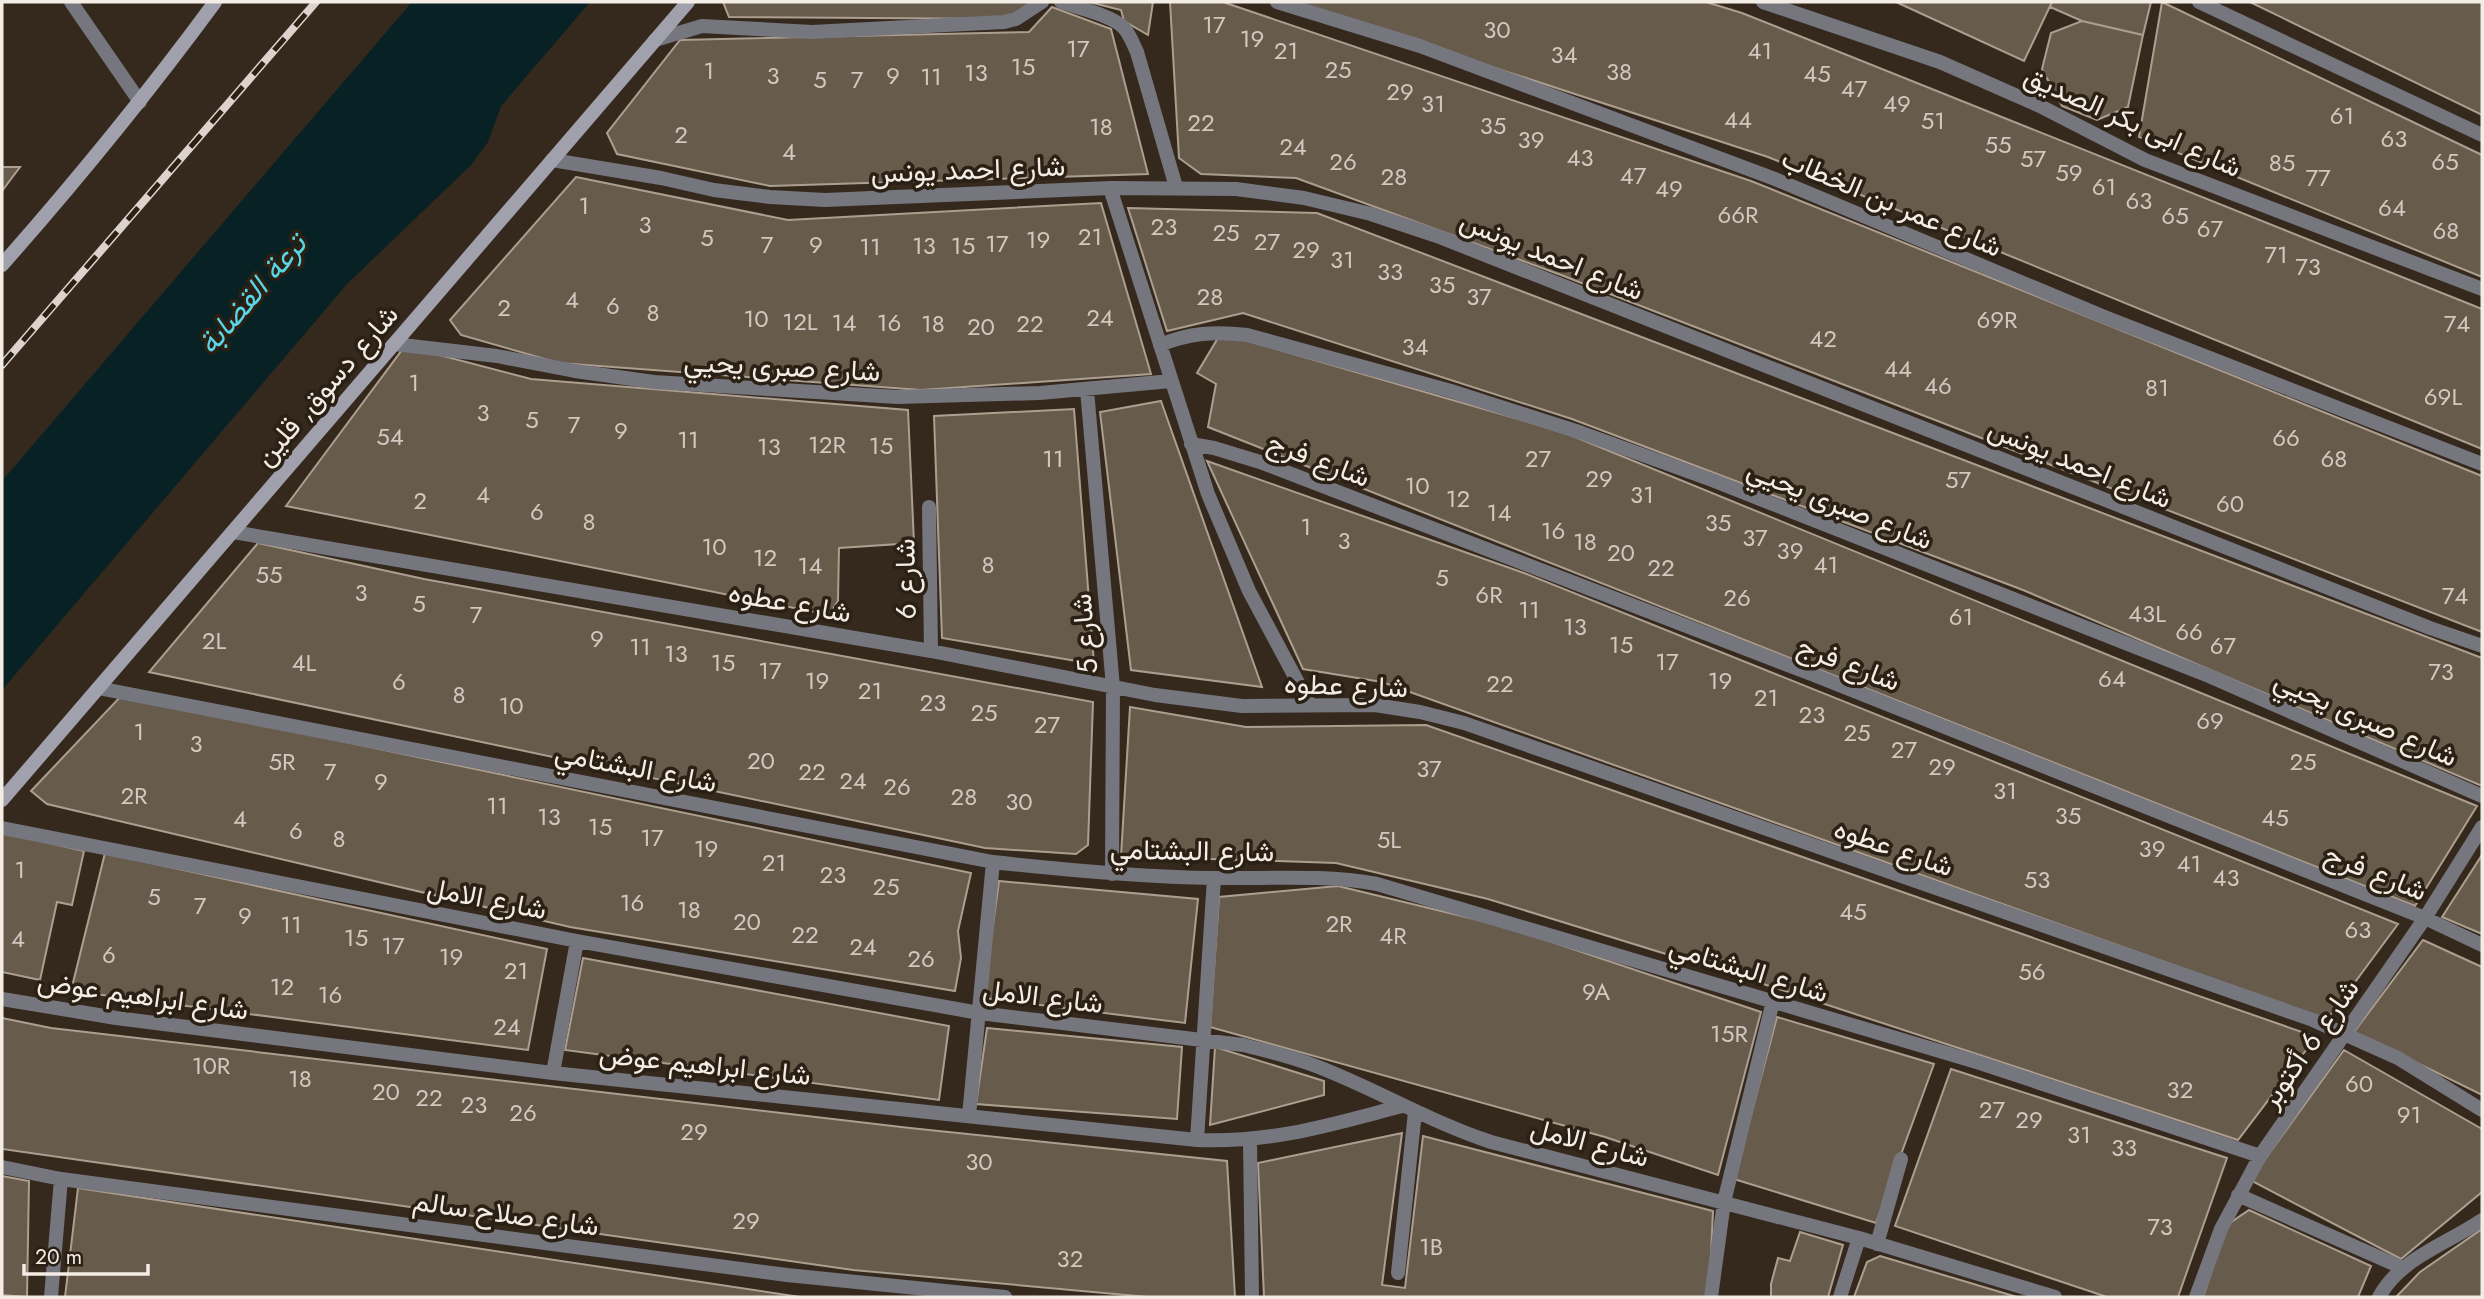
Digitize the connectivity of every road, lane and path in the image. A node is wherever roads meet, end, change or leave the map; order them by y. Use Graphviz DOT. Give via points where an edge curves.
graph roads {
  1 [pos="71,2"];
  2 [pos="215,2"];
  3 [pos="688,2"];
  4 [pos="1042,2"];
  5 [pos="1061,2"];
  6 [pos="1277,2"];
  7 [pos="1763,2"];
  8 [pos="2199,2"];
  9 [pos="655,40"];
  10 [pos="140,102"];
  11 [pos="2482,135"];
  12 [pos="552,160"];
  13 [pos="1176,187"];
  14 [pos="1110,188"];
  15 [pos="2,265"];
  16 [pos="2482,289"];
  17 [pos="394,344"];
  18 [pos="1160,345"];
  19 [pos="1171,381"];
  20 [pos="1087,390"];
  21 [pos="1191,444"];
  22 [pos="2482,464"];
  23 [pos="929,507"];
  24 [pos="233,532"];
  25 [pos="2482,646"];
  26 [pos="931,651"];
  27 [pos="1113,687"];
  28 [pos="98,688"];
  29 [pos="1310,705"];
  30 [pos="2482,796"];
  31 [pos="2,800"];
  32 [pos="2482,827"];
  33 [pos="2,828"];
  34 [pos="993,862"];
  35 [pos="1112,874"];
  36 [pos="1214,878"];
  37 [pos="2425,918"];
  38 [pos="577,941"];
  39 [pos="2482,945"];
  40 [pos="2,999"];
  41 [pos="1773,1001"];
  42 [pos="979,1013"];
  43 [pos="2345,1033"];
  44 [pos="1204,1040"];
  45 [pos="553,1073"];
  46 [pos="1408,1109"];
  47 [pos="2482,1110"];
  48 [pos="969,1116"];
  49 [pos="1197,1140"];
  50 [pos="1250,1140"];
  51 [pos="2260,1156"];
  52 [pos="1901,1159"];
  53 [pos="2,1167"];
  54 [pos="61,1179"];
  55 [pos="2238,1195"];
  56 [pos="1724,1202"];
  57 [pos="2482,1220"];
  58 [pos="1859,1238"];
  59 [pos="1877,1244"];
  60 [pos="2403,1268"];
  61 [pos="1398,1273"];
  62 [pos="51,1297"];
  63 [pos="1005,1297"];
  64 [pos="1252,1297"];
  65 [pos="1711,1297"];
  66 [pos="1840,1297"];
  67 [pos="2055,1297"];
  68 [pos="2196,1297"];
  69 [pos="2379,1297"];
  1 -- 10 [label="street"];
  2 -- 10 [label="main road"];
  3 -- 9 [label="main road, شارع دسوق, قلين"];
  4 -- 9 [label="street" via="1004,22 848,32 702,26"];
  5 -- 13 [label="street" via="1123,27 1137,52"];
  6 -- 22 [label="street, شارع عمر بن الخطاب" via="1420,46 1775,179 2102,316"];
  7 -- 16 [label="street, شارع ابى بكر الصديق" via="1940,62 2146,160"];
  8 -- 11 [label="street"];
  9 -- 12 [label="main road, شارع دسوق, قلين"];
  10 -- 15 [label="main road"];
  12 -- 14 [label="street, شارع احمد يونس" via="715,190 825,200"];
  12 -- 17 [label="main road, شارع دسوق, قلين"];
  13 -- 14 [label="street, شارع احمد يونس"];
  13 -- 25 [label="street, شارع احمد يونس" via="1304,198 1437,236"];
  14 -- 18 [label="street"];
  17 -- 20 [label="street, شارع صبرى يحيي" via="654,382 734,389 946,397"];
  17 -- 24 [label="main road, شارع دسوق, قلين"];
  18 -- 19 [label="street"];
  18 -- 30 [label="street, شارع صبرى يحيي" via="1202,333 1247,335 1385,371 1582,433 2176,663"];
  19 -- 20 [label="street, شارع صبرى يحيي"];
  19 -- 21 [label="street"];
  20 -- 27 [label="street, شارع 5"];
  21 -- 29 [label="street" via="1233,555"];
  21 -- 37 [label="street, شارع فرج" via="1260,462 1814,675"];
  23 -- 26 [label="street, شارع 6"];
  24 -- 26 [label="street, شارع عطوه"];
  24 -- 28 [label="main road, شارع دسوق, قلين"];
  26 -- 27 [label="street, شارع عطوه"];
  27 -- 29 [label="street, شارع عطوه" via="1242,706"];
  27 -- 35 [label="street, شارع 5"];
  28 -- 31 [label="main road, شارع دسوق, قلين"];
  28 -- 34 [label="street, شارع البشتامي"];
  29 -- 43 [label="street, شارع عطوه" via="1375,705 1464,723"];
  32 -- 37 [label="street, شارع 6 أكتوبر"];
  33 -- 38 [label="street, شارع الامل"];
  34 -- 35 [label="street, شارع البشتامي"];
  34 -- 42 [label="street"];
  35 -- 36 [label="street, شارع البشتامي"];
  36 -- 41 [label="street, شارع البشتامي" via="1322,877 1377,884"];
  36 -- 44 [label="street"];
  37 -- 39 [label="street, شارع فرج"];
  37 -- 43 [label="street, شارع 6 أكتوبر"];
  38 -- 42 [label="street, شارع الامل"];
  38 -- 45 [label="street"];
  40 -- 45 [label="street, شارع ابراهيم عوض" via="116,1018"];
  41 -- 51 [label="street, شارع البشتامي" via="1980,1063"];
  41 -- 56 [label="street"];
  42 -- 44 [label="street, شارع الامل"];
  42 -- 48 [label="street"];
  43 -- 47 [label="street, شارع عطوه" via="2398,1058"];
  43 -- 51 [label="street, شارع 6 أكتوبر"];
  44 -- 46 [label="street, شارع الامل" via="1282,1054"];
  44 -- 49 [label="street"];
  45 -- 48 [label="street, شارع ابراهيم عوض"];
  46 -- 50 [label="street, شارع ابراهيم عوض"];
  46 -- 56 [label="street, شارع الامل" via="1491,1142"];
  46 -- 61 [label="street"];
  48 -- 49 [label="street, شارع ابراهيم عوض"];
  49 -- 50 [label="street, شارع ابراهيم عوض"];
  50 -- 64 [label="street"];
  51 -- 55 [label="street, شارع 6 أكتوبر"];
  52 -- 59 [label="street"];
  53 -- 54 [label="street, شارع صلاح سالم"];
  54 -- 62 [label="street"];
  54 -- 63 [label="street, شارع صلاح سالم" via="788,1275"];
  55 -- 60 [label="street"];
  55 -- 68 [label="street, شارع 6 أكتوبر"];
  56 -- 58 [label="street, شارع الامل"];
  56 -- 65 [label="street"];
  57 -- 60 [label="street"];
  58 -- 59 [label="street, شارع الامل"];
  58 -- 66 [label="street"];
  59 -- 67 [label="street, شارع الامل"];
  60 -- 69 [label="street"];
}
